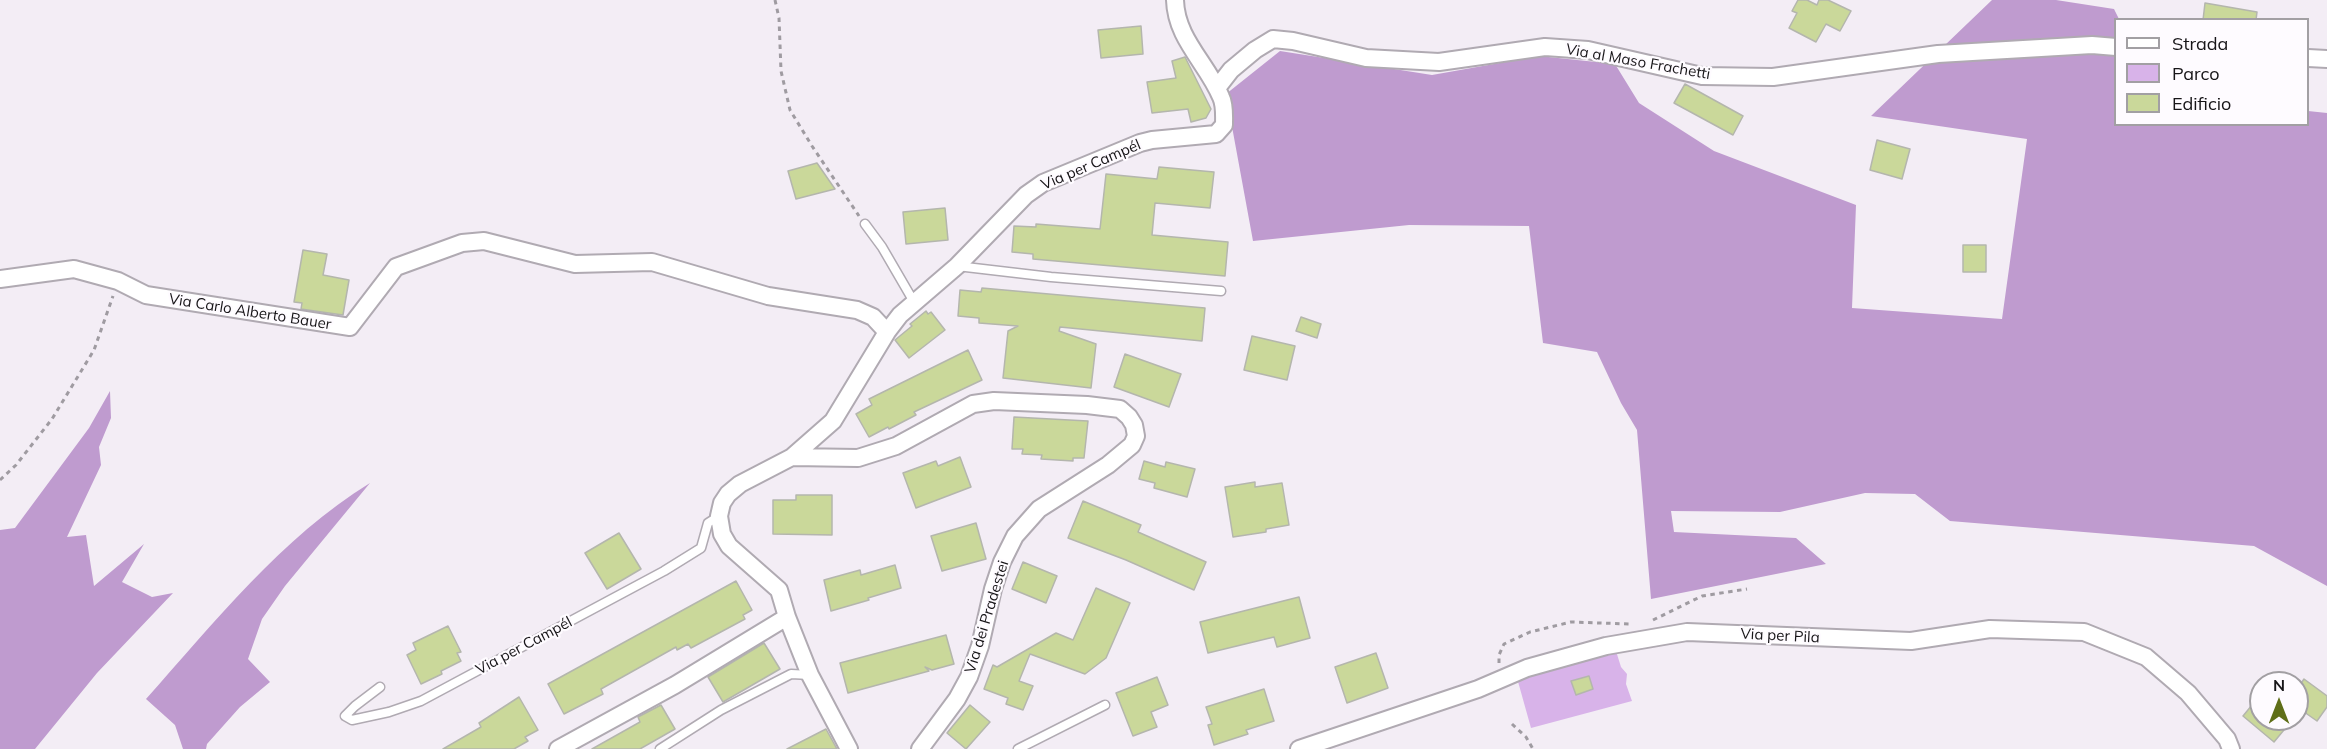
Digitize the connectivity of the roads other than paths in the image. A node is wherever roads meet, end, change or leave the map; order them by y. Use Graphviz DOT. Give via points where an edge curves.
graph roads {
  1 [pos="1175,0"];
  2 [pos="2114,47"];
  3 [pos="2309,58"];
  4 [pos="2327,59"];
  5 [pos="1217,88"];
  6 [pos="865,224"];
  7 [pos="957,266"];
  8 [pos="0,279"];
  9 [pos="1221,291"];
  10 [pos="914,302"];
  11 [pos="887,332"];
  12 [pos="1134,424"];
  13 [pos="792,457"];
  14 [pos="719,516"];
  15 [pos="787,617"];
  16 [pos="810,675"];
  17 [pos="380,687"];
  18 [pos="1105,705"];
  19 [pos="558,749"];
  20 [pos="660,749"];
  21 [pos="849,749"];
  22 [pos="921,749"];
  23 [pos="1018,749"];
  24 [pos="1299,749"];
  25 [pos="2231,749"];
  1 -- 5 [label="street, Via per Campél" via="1183,34"];
  2 -- 5 [label="street, Via al Maso Frachetti" via="1938,54 1773,77 1702,76 1588,50 1545,47 1439,62 1366,57 1273,39 1231,70"];
  3 -- 4 [label="street"];
  5 -- 7 [label="street, Via per Campél" via="1223,100 1224,125 1216,134 1152,140 1043,183 1012,208"];
  6 -- 10 [label="lane"];
  7 -- 9 [label="lane"];
  7 -- 10 [label="street, Via per Campél"];
  8 -- 11 [label="street, Via Carlo Alberto Bauer" via="74,269 118,281 146,295 350,327 396,267 462,243 484,242 575,264 652,262 768,296 857,310 873,317"];
  10 -- 11 [label="street, Via per Campél"];
  11 -- 13 [label="street, Via per Campél" via="833,421"];
  12 -- 13 [label="street, Via per Campél" via="1120,409 994,400 973,404 896,446 858,458"];
  12 -- 22 [label="street, Via dei Pradestei" via="1136,436 1132,445 1039,509 1015,536 993,589 969,677"];
  13 -- 14 [label="street, Via per Campél" via="740,484 722,503"];
  14 -- 15 [label="street" via="729,546 779,590"];
  14 -- 17 [label="lane, Via per Campél" via="708,523 701,548 513,652 421,701 352,720 345,716"];
  15 -- 16 [label="street"];
  15 -- 19 [label="street"];
  16 -- 20 [label="lane" via="791,674 721,710"];
  16 -- 21 [label="street"];
  18 -- 23 [label="lane"];
  24 -- 25 [label="street, Via per Pila" via="1478,689 1527,668 1606,646 1687,632 1911,641 1990,629 2084,632 2146,657 2188,693"];
}
